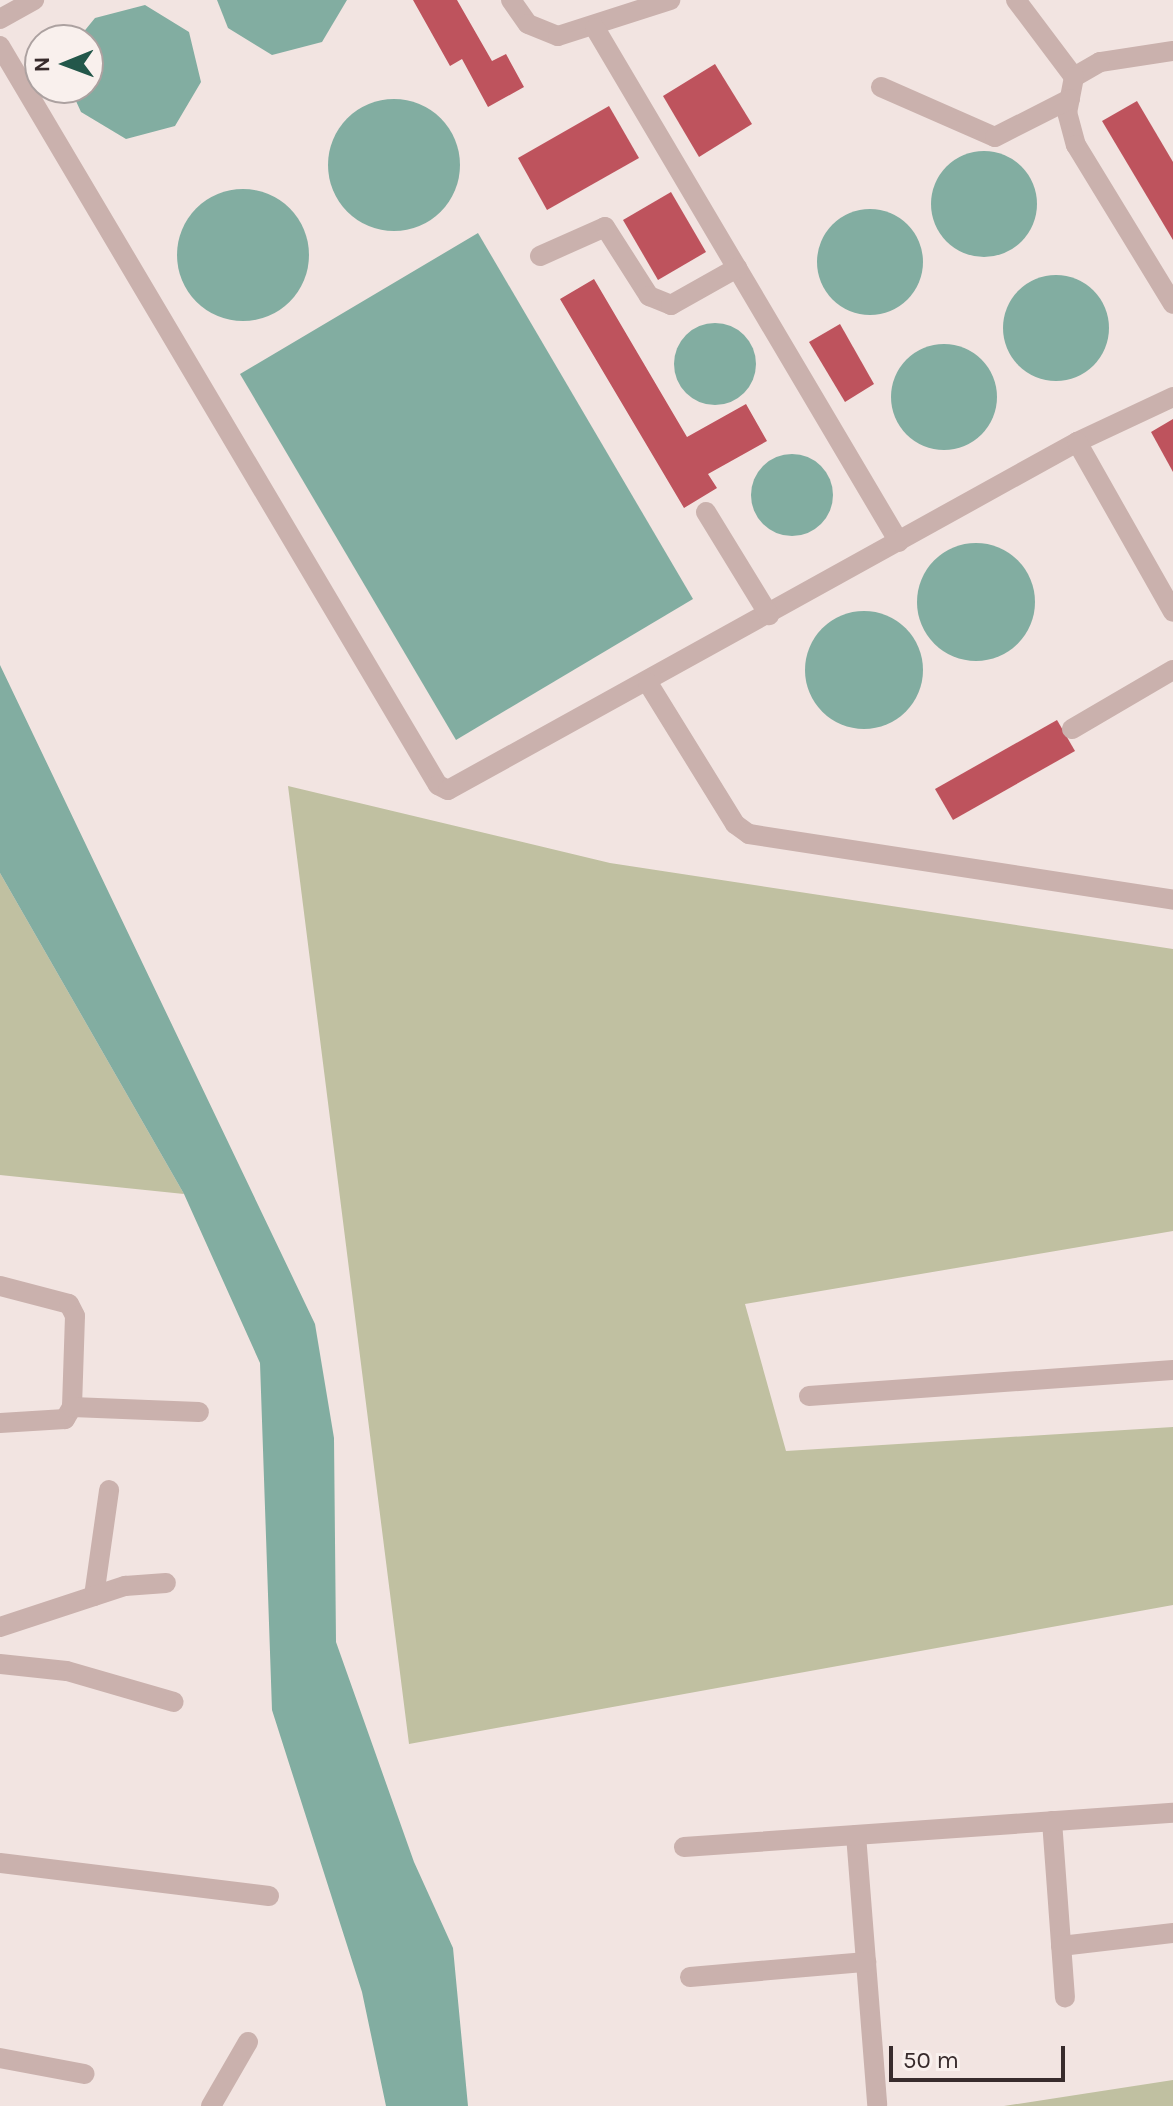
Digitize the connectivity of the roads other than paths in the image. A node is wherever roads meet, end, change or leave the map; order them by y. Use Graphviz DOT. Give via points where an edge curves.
graph roads {
  1 [pos="34,0"];
  2 [pos="511,0"];
  3 [pos="670,0"];
  4 [pos="1016,0"];
  5 [pos="0,19"];
  6 [pos="595,28"];
  7 [pos="0,46"];
  8 [pos="1173,51"];
  9 [pos="1074,77"];
  10 [pos="881,87"];
  11 [pos="1070,99"];
  12 [pos="540,256"];
  13 [pos="737,268"];
  14 [pos="1173,304"];
  15 [pos="1173,397"];
  16 [pos="1077,442"];
  17 [pos="706,512"];
  18 [pos="899,542"];
  19 [pos="1173,612"];
  20 [pos="769,615"];
  21 [pos="1173,670"];
  22 [pos="648,683"];
  23 [pos="1072,729"];
  24 [pos="1173,900"];
  25 [pos="0,1286"];
  26 [pos="1173,1370"];
  27 [pos="809,1396"];
  28 [pos="72,1407"];
  29 [pos="199,1412"];
  30 [pos="0,1423"];
  31 [pos="109,1490"];
  32 [pos="166,1583"];
  33 [pos="94,1596"];
  34 [pos="0,1627"];
  35 [pos="0,1664"];
  36 [pos="174,1702"];
  37 [pos="1173,1813"];
  38 [pos="1052,1821"];
  39 [pos="856,1835"];
  40 [pos="684,1847"];
  41 [pos="0,1863"];
  42 [pos="269,1896"];
  43 [pos="1173,1933"];
  44 [pos="1061,1946"];
  45 [pos="866,1962"];
  46 [pos="690,1977"];
  47 [pos="1065,1998"];
  48 [pos="248,2042"];
  49 [pos="0,2058"];
  50 [pos="85,2074"];
  51 [pos="877,2104"];
  52 [pos="211,2106"];
  1 -- 5 [label="street"];
  2 -- 6 [label="street" via="543,33"];
  3 -- 6 [label="street"];
  4 -- 9 [label="street"];
  6 -- 13 [label="street"];
  7 -- 22 [label="street" via="438,785 459,790"];
  8 -- 9 [label="street" via="1100,62"];
  9 -- 11 [label="street"];
  10 -- 11 [label="street" via="995,137"];
  11 -- 14 [label="street" via="1076,145"];
  12 -- 13 [label="street" via="605,227 649,296 671,305"];
  13 -- 18 [label="street"];
  15 -- 16 [label="street"];
  16 -- 18 [label="street"];
  16 -- 19 [label="street"];
  17 -- 20 [label="street"];
  18 -- 20 [label="street"];
  20 -- 22 [label="street"];
  21 -- 23 [label="street"];
  22 -- 24 [label="street" via="735,824 749,834"];
  25 -- 28 [label="street" via="69,1304"];
  26 -- 27 [label="street"];
  28 -- 29 [label="street"];
  28 -- 30 [label="street" via="57,1422"];
  31 -- 33 [label="street"];
  32 -- 33 [label="street"];
  33 -- 34 [label="street"];
  35 -- 36 [label="street" via="79,1673"];
  37 -- 38 [label="street"];
  38 -- 39 [label="street"];
  38 -- 44 [label="street"];
  39 -- 40 [label="street"];
  39 -- 45 [label="street"];
  41 -- 42 [label="street"];
  43 -- 44 [label="street"];
  44 -- 47 [label="street"];
  45 -- 46 [label="street"];
  45 -- 51 [label="street"];
  48 -- 52 [label="street"];
  49 -- 50 [label="street"];
}
